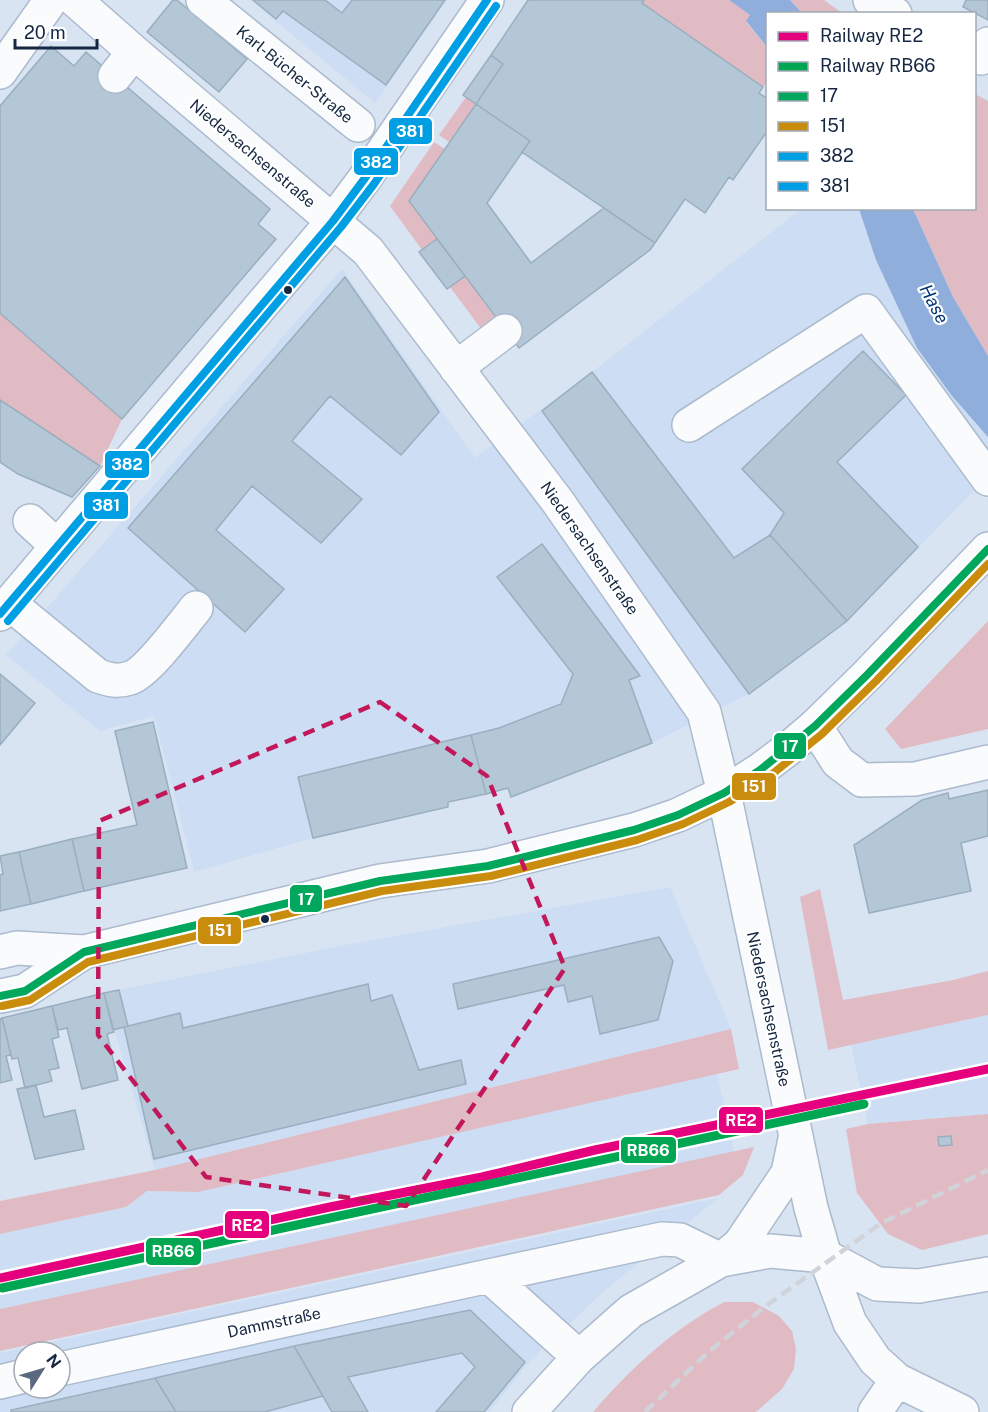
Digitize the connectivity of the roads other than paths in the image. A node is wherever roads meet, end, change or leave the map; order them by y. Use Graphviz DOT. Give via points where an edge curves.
graph roads {
  1 [pos="51,0"];
  2 [pos="75,0"];
  3 [pos="203,0"];
  4 [pos="487,0"];
  5 [pos="0,72"];
  6 [pos="358,125"];
  7 [pos="333,221"];
  8 [pos="505,331"];
  9 [pos="456,368"];
  10 [pos="689,425"];
  11 [pos="988,479"];
  12 [pos="30,521"];
  13 [pos="57,546"];
  14 [pos="988,549"];
  15 [pos="196,608"];
  16 [pos="5,609"];
  17 [pos="814,726"];
  18 [pos="988,762"];
  19 [pos="724,793"];
  20 [pos="0,952"];
  21 [pos="84,952"];
  22 [pos="0,996"];
  23 [pos="796,1134"];
  24 [pos="825,1256"];
  25 [pos="721,1260"];
  26 [pos="988,1274"];
  27 [pos="489,1276"];
  28 [pos="579,1357"];
  29 [pos="72,1366"];
  30 [pos="897,1380"];
  31 [pos="530,1412"];
  32 [pos="875,1412"];
  33 [pos="962,1412"];
  1 -- 5 [label="street"];
  2 -- 7 [label="street, Niedersachsenstraße" via="124,64"];
  3 -- 6 [label="street, Karl-Bücher-Straße"];
  4 -- 7 [label="street"];
  7 -- 9 [label="street, Niedersachsenstraße" via="368,250"];
  7 -- 13 [label="street"];
  8 -- 9 [label="street"];
  9 -- 19 [label="street, Niedersachsenstraße" via="558,502 704,712"];
  10 -- 11 [label="street" via="866,311"];
  12 -- 13 [label="street"];
  13 -- 16 [label="street"];
  14 -- 17 [label="street"];
  15 -- 16 [label="street" via="147,666 133,678 114,681 98,676"];
  17 -- 18 [label="street" via="838,762 862,780 915,778"];
  17 -- 19 [label="street" via="760,770"];
  19 -- 21 [label="street" via="634,830 488,866 369,884"];
  19 -- 23 [label="street, Niedersachsenstraße"];
  20 -- 21 [label="street" via="17,948"];
  21 -- 22 [label="street" via="25,991"];
  23 -- 24 [label="street, Niedersachsenstraße"];
  23 -- 25 [label="street" via="788,1173 740,1244"];
  24 -- 25 [label="street" via="770,1251"];
  24 -- 26 [label="street" via="877,1284 919,1286"];
  24 -- 30 [label="street, Niedersachsenstraße" via="850,1323 875,1360"];
  25 -- 27 [label="street, Dammstraße" via="680,1240 662,1239"];
  25 -- 28 [label="street" via="631,1311"];
  27 -- 28 [label="street"];
  27 -- 29 [label="street, Dammstraße"];
  28 -- 31 [label="street"];
  30 -- 32 [label="street"];
  30 -- 33 [label="street, Niedersachsenstraße"];
}
